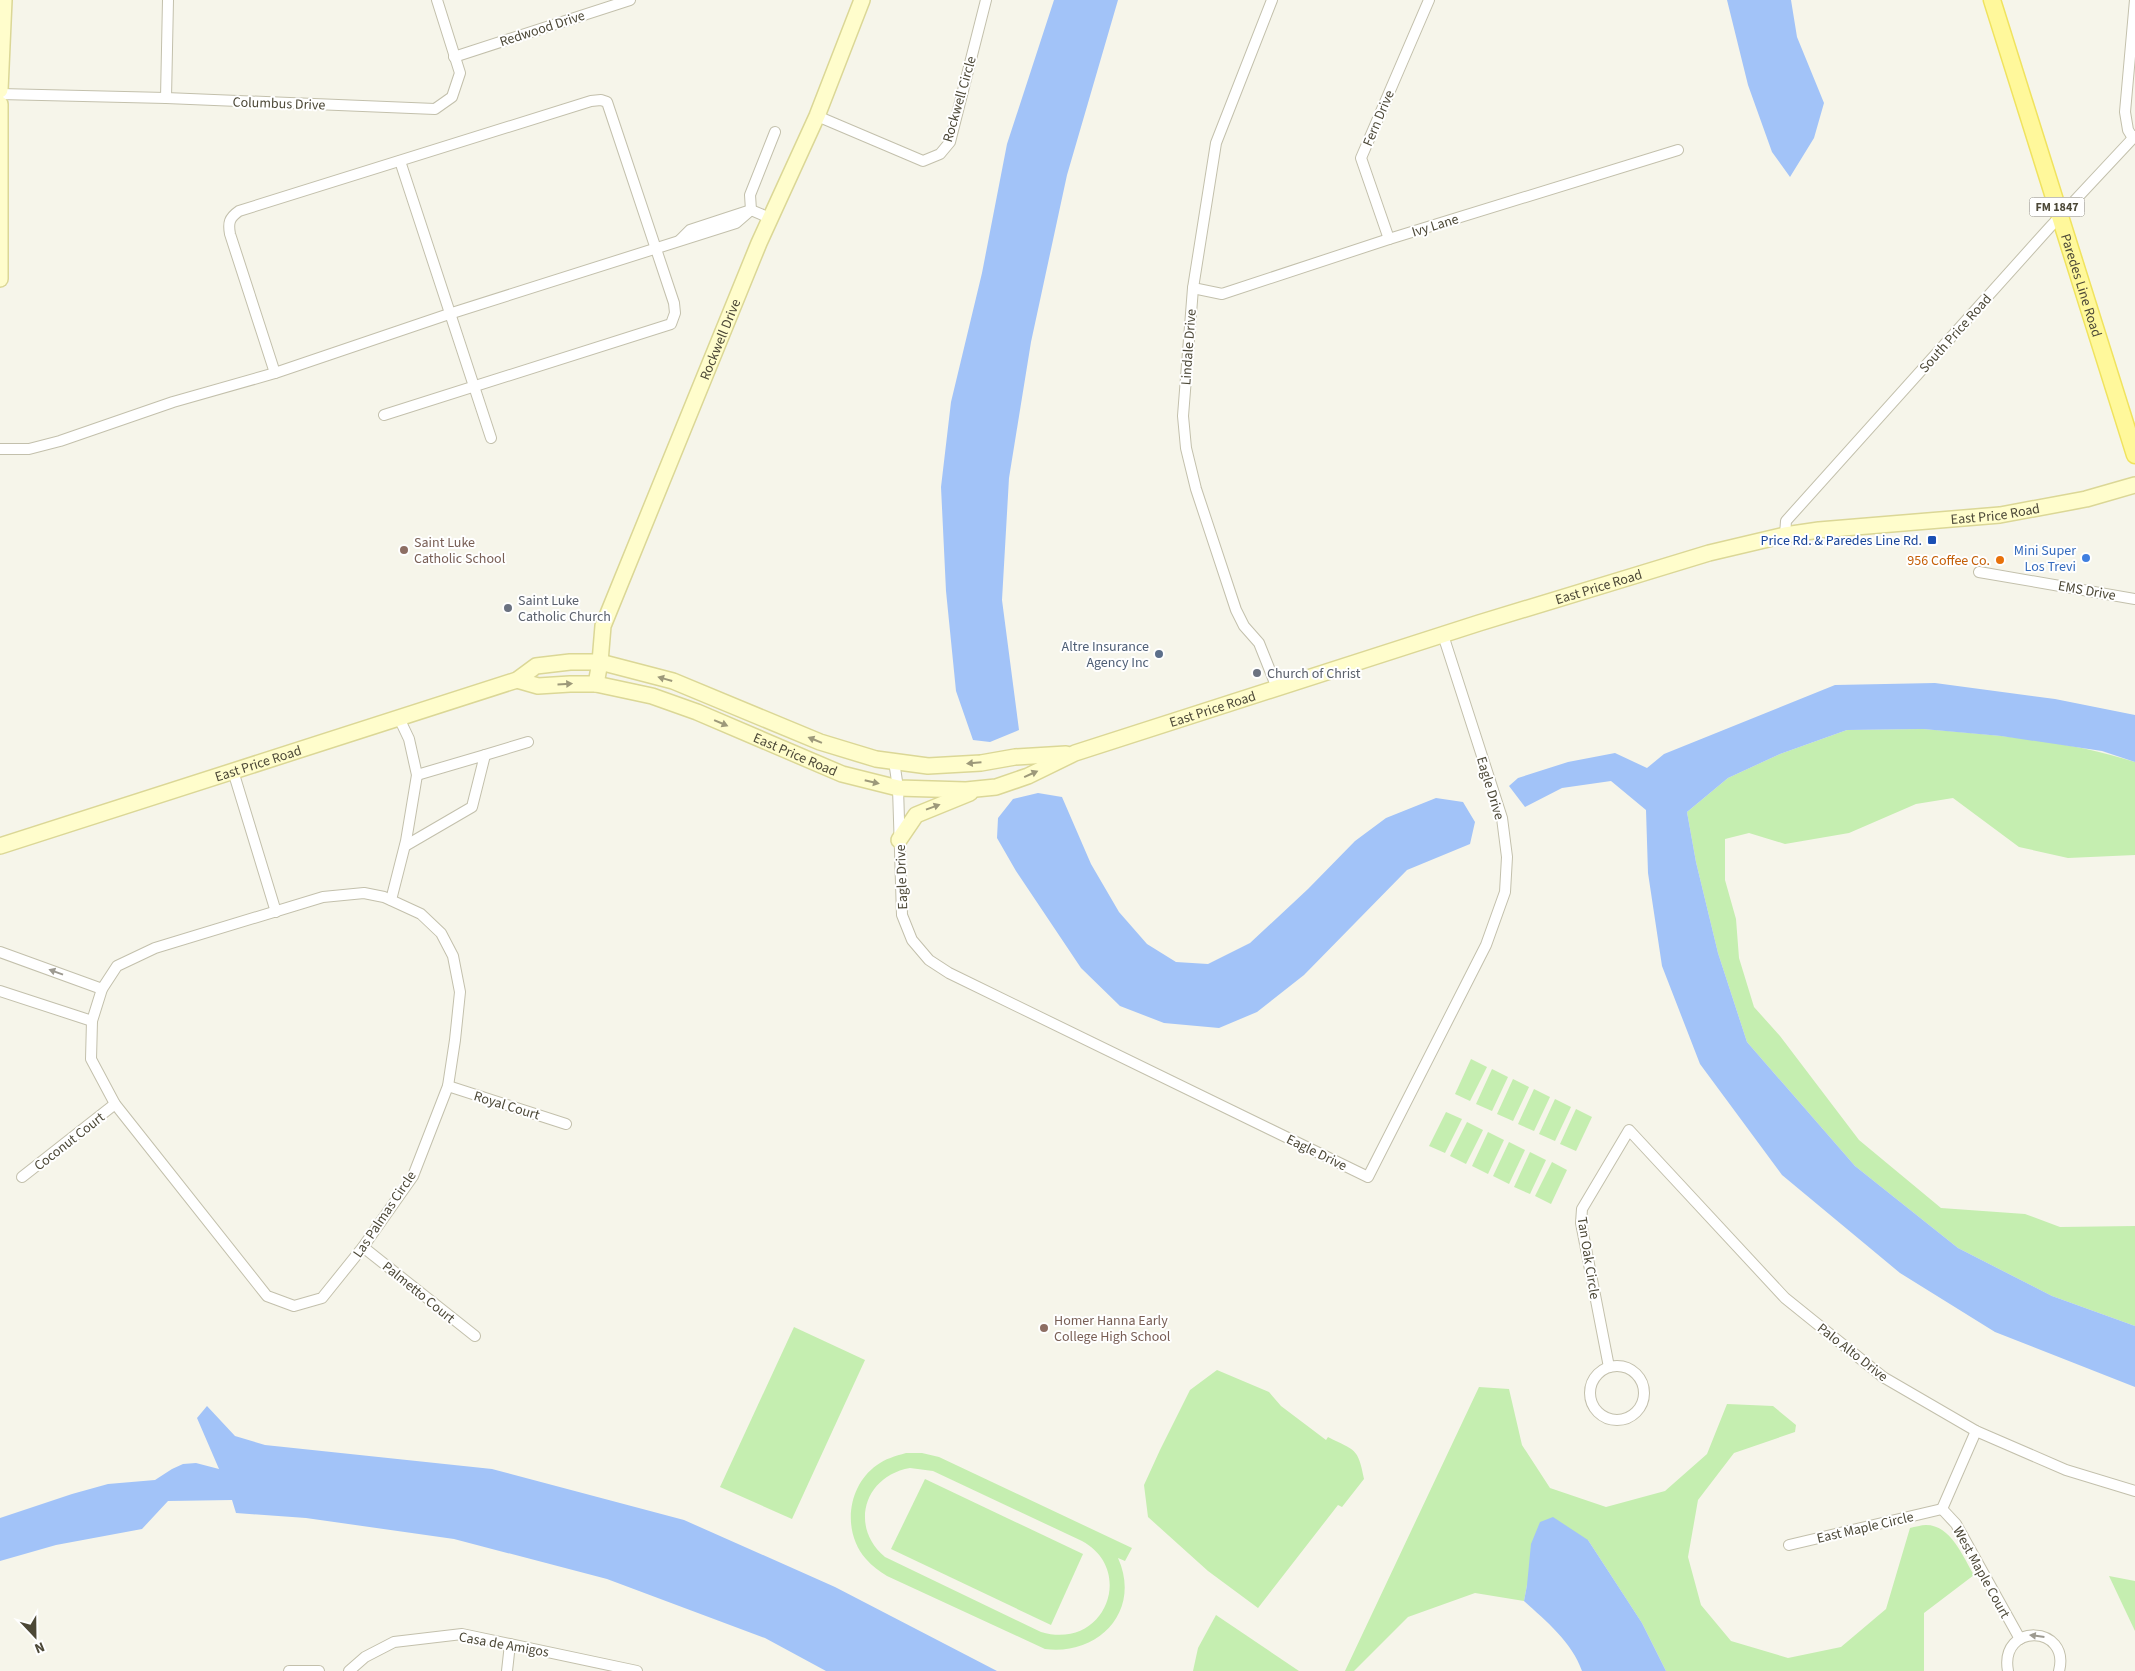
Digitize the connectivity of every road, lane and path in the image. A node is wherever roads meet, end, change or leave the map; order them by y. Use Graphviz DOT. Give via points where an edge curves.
graph roads {
  1 [pos="4,0"];
  2 [pos="168,0"];
  3 [pos="437,0"];
  4 [pos="630,0"];
  5 [pos="862,0"];
  6 [pos="986,0"];
  7 [pos="1272,0"];
  8 [pos="1429,0"];
  9 [pos="1992,0"];
  10 [pos="2135,0"];
  11 [pos="454,57"];
  12 [pos="0,90"];
  13 [pos="0,94"];
  14 [pos="166,98"];
  15 [pos="0,104"];
  16 [pos="817,116"];
  17 [pos="775,132"];
  18 [pos="2134,137"];
  19 [pos="1678,150"];
  20 [pos="400,161"];
  21 [pos="752,210"];
  22 [pos="2060,216"];
  23 [pos="770,218"];
  24 [pos="1389,239"];
  25 [pos="655,248"];
  26 [pos="0,269"];
  27 [pos="1192,288"];
  28 [pos="449,314"];
  29 [pos="275,373"];
  30 [pos="473,387"];
  31 [pos="384,415"];
  32 [pos="490,438"];
  33 [pos="0,448"];
  34 [pos="2135,455"];
  35 [pos="2135,485"];
  36 [pos="1786,535"];
  37 [pos="1980,572"];
  38 [pos="2135,599"];
  39 [pos="1443,635"];
  40 [pos="600,662"];
  41 [pos="517,680"];
  42 [pos="596,684"];
  43 [pos="1277,688"];
  44 [pos="399,718"];
  45 [pos="528,742"];
  46 [pos="1075,753"];
  47 [pos="485,755"];
  48 [pos="894,761"];
  49 [pos="233,771"];
  50 [pos="417,775"];
  51 [pos="898,788"];
  52 [pos="981,788"];
  53 [pos="899,840"];
  54 [pos="0,846"];
  55 [pos="405,846"];
  56 [pos="391,900"];
  57 [pos="276,912"];
  58 [pos="0,952"];
  59 [pos="102,989"];
  60 [pos="0,991"];
  61 [pos="92,1021"];
  62 [pos="448,1086"];
  63 [pos="115,1104"];
  64 [pos="566,1124"];
  65 [pos="1629,1130"];
  66 [pos="22,1177"];
  67 [pos="364,1247"];
  68 [pos="475,1336"];
  69 [pos="1609,1368"];
  70 [pos="1976,1431"];
  71 [pos="2135,1491"];
  72 [pos="1942,1508"];
  73 [pos="1789,1545"];
  74 [pos="2020,1639"];
  75 [pos="510,1644"];
  76 [pos="289,1671"];
  77 [pos="319,1671"];
  78 [pos="349,1671"];
  79 [pos="507,1671"];
  80 [pos="637,1671"];
  81 [pos="2008,1671"];
  82 [pos="2059,1671"];
  1 -- 12 [label="main road"];
  2 -- 14 [label="street"];
  3 -- 11 [label="street, Columbus Drive"];
  4 -- 11 [label="street, Redwood Drive"];
  5 -- 16 [label="main road, Rockwell Drive"];
  6 -- 16 [label="street, Rockwell Circle" via="950,142 940,154 923,161"];
  7 -- 27 [label="street, Lindale Drive" via="1216,142"];
  8 -- 24 [label="street, Fern Drive" via="1361,158"];
  9 -- 22 [label="main road, Paredes Line Road / FM 1847"];
  10 -- 18 [label="street" via="2125,112 2128,130"];
  11 -- 14 [label="street, Columbus Drive" via="460,73 452,97 435,109"];
  13 -- 14 [label="street, Columbus Drive"];
  15 -- 26 [label="main road"];
  16 -- 23 [label="main road, Rockwell Drive"];
  17 -- 21 [label="street" via="750,195"];
  18 -- 22 [label="street, South Price Road"];
  19 -- 24 [label="street, Ivy Lane"];
  20 -- 25 [label="street" via="591,101 607,102"];
  20 -- 28 [label="street"];
  20 -- 29 [label="street" via="239,211 230,220 230,234"];
  21 -- 23 [label="street"];
  21 -- 25 [label="street" via="690,230 679,241"];
  22 -- 34 [label="main road, Paredes Line Road / FM 1847"];
  22 -- 36 [label="street, South Price Road" via="1786,521"];
  23 -- 40 [label="main road, Rockwell Drive" via="602,626"];
  24 -- 27 [label="street, Ivy Lane" via="1222,294"];
  25 -- 28 [label="street"];
  25 -- 30 [label="street" via="674,303 676,313 671,324"];
  27 -- 43 [label="street, Lindale Drive" via="1183,416 1186,448 1236,610 1244,626 1259,643"];
  28 -- 29 [label="street"];
  28 -- 30 [label="street"];
  29 -- 33 [label="street" via="173,402 60,441 29,449"];
  30 -- 31 [label="street"];
  30 -- 32 [label="street"];
  35 -- 36 [label="main road, East Price Road" via="2086,499 2000,515 1861,525"];
  36 -- 39 [label="main road, East Price Road" via="1709,553"];
  37 -- 38 [label="street, EMS Drive"];
  39 -- 43 [label="main road, East Price Road"];
  39 -- 53 [label="street, Eagle Drive" via="1502,818 1508,857 1505,892 1486,945 1368,1177 949,973 929,960 912,940 902,915"];
  40 -- 41 [label="main road, East Price Road" via="536,666"];
  40 -- 42 [label="main road, Rockwell Drive"];
  48 -- 40 [label="main road, East Price Road, one-way" via="876,759 820,742 673,681"];
  41 -- 42 [label="main road, East Price Road, one-way" via="538,686"];
  41 -- 44 [label="main road, East Price Road"];
  42 -- 51 [label="main road, East Price Road, one-way" via="674,703 842,774"];
  43 -- 46 [label="main road, East Price Road"];
  44 -- 49 [label="main road, East Price Road"];
  44 -- 50 [label="street" via="409,739"];
  45 -- 47 [label="street"];
  46 -- 48 [label="main road, East Price Road, one-way" via="928,766"];
  52 -- 46 [label="main road, East Price Road, one-way" via="996,787 1028,776"];
  47 -- 50 [label="street"];
  47 -- 55 [label="street" via="472,807"];
  48 -- 51 [label="street, Eagle Drive"];
  49 -- 54 [label="main road, East Price Road"];
  49 -- 57 [label="street"];
  50 -- 55 [label="street"];
  51 -- 52 [label="main road, East Price Road"];
  51 -- 53 [label="street, Eagle Drive"];
  53 -- 52 [label="main road, one-way" via="916,815"];
  55 -- 56 [label="street"];
  56 -- 57 [label="street, Las Palmas Circle" via="364,893 323,897"];
  56 -- 62 [label="street, Las Palmas Circle" via="421,914 441,933 453,956 460,992"];
  57 -- 59 [label="street, Las Palmas Circle" via="155,948 117,966"];
  59 -- 58 [label="street, one-way"];
  59 -- 61 [label="street, Las Palmas Circle"];
  60 -- 61 [label="street"];
  61 -- 63 [label="street, Las Palmas Circle" via="91,1059"];
  62 -- 64 [label="street, Royal Court"];
  62 -- 67 [label="street, Las Palmas Circle" via="413,1176"];
  63 -- 66 [label="street, Coconut Court"];
  63 -- 67 [label="street, Las Palmas Circle" via="267,1296 294,1306 322,1298"];
  65 -- 69 [label="street, Tan Oak Circle" via="1582,1209 1581,1223"];
  65 -- 70 [label="street, Palo Alto Drive" via="1785,1298 1883,1377"];
  67 -- 68 [label="street, Palmetto Court"];
  69 -- 69 [label="street" via="1601,1371 1591,1385 1591,1402 1601,1415 1626,1419 1640,1407 1644,1389 1641,1380 1627,1368"];
  70 -- 71 [label="street, Palo Alto Drive" via="2066,1470"];
  70 -- 72 [label="street"];
  72 -- 73 [label="street, East Maple Circle"];
  72 -- 74 [label="street, West Maple Court" via="1956,1524"];
  74 -- 81 [label="street" via="2008,1653"];
  82 -- 74 [label="street, one-way" via="2060,1656 2052,1641 2036,1635"];
  75 -- 78 [label="street, Casa de Amigos" via="462,1634 394,1642 365,1657"];
  75 -- 79 [label="street"];
  75 -- 80 [label="street, Casa de Amigos"];
  76 -- 77 [label="street"];
}
